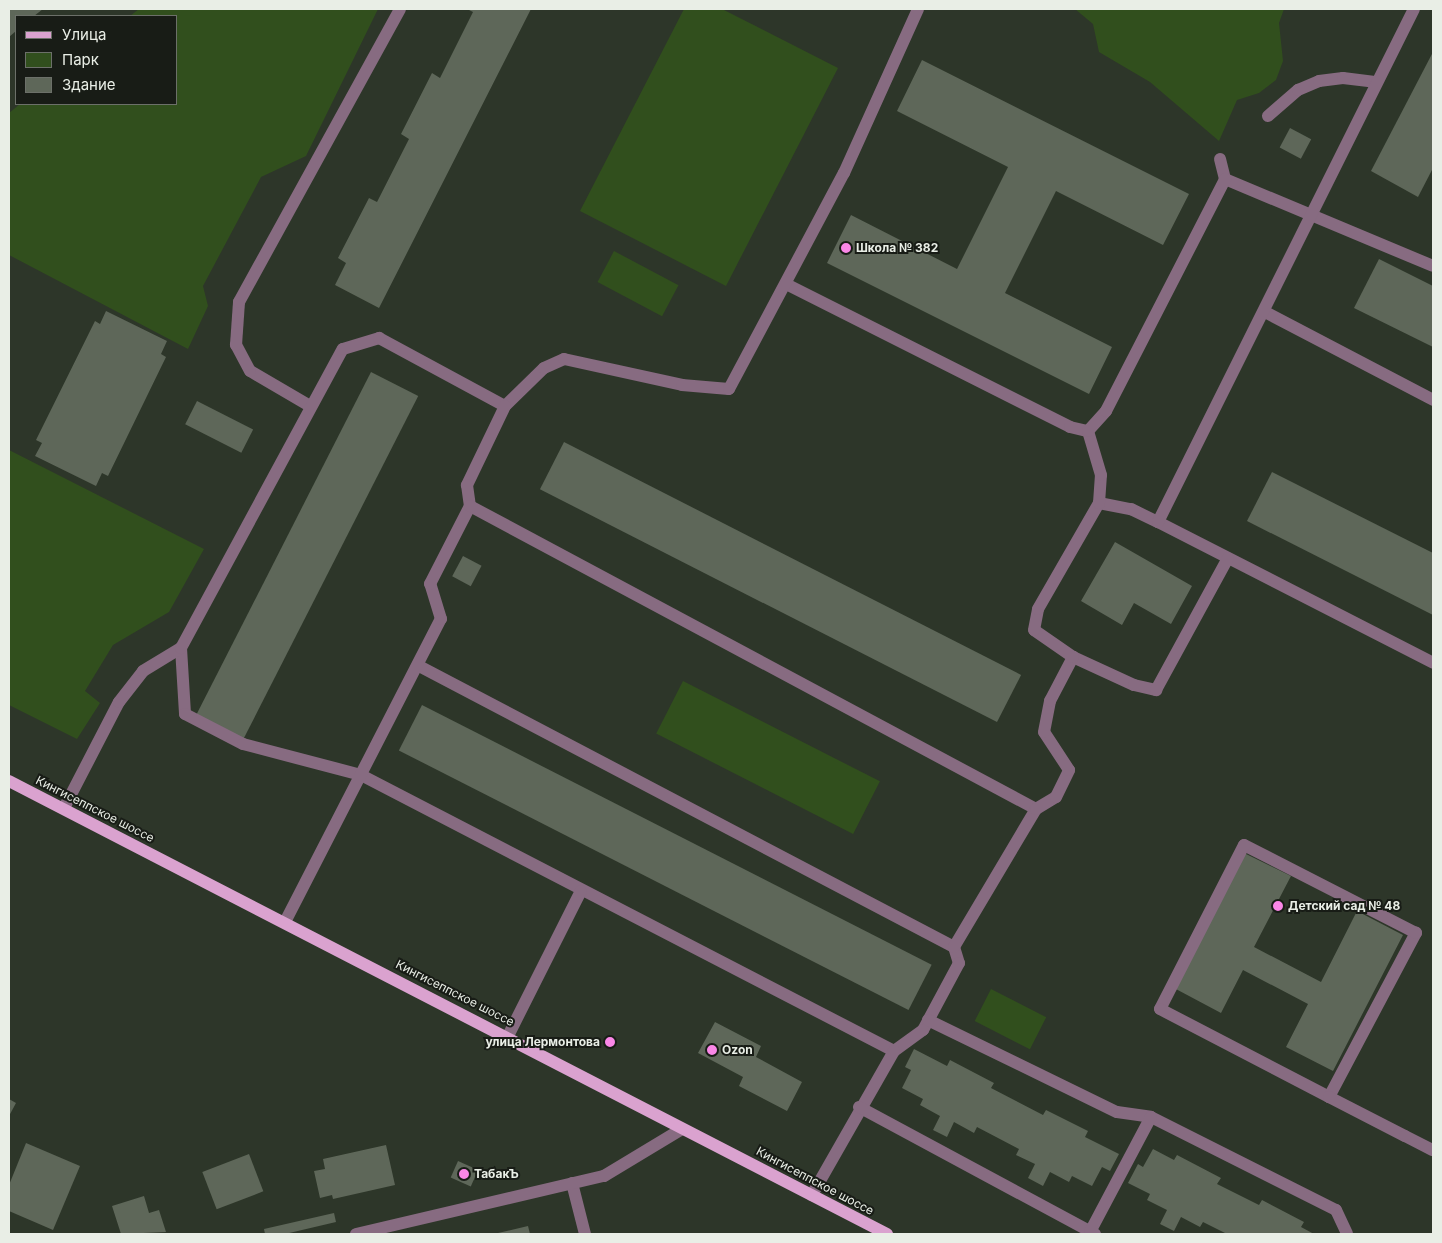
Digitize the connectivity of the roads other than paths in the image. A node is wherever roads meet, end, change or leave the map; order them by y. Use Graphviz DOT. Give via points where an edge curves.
graph roads {
  1 [pos="400,9"];
  2 [pos="918,9"];
  3 [pos="1414,9"];
  4 [pos="1375,82"];
  5 [pos="1268,116"];
  6 [pos="1220,159"];
  7 [pos="1225,179"];
  8 [pos="1310,214"];
  9 [pos="1433,266"];
  10 [pos="786,284"];
  11 [pos="1265,312"];
  12 [pos="1433,400"];
  13 [pos="310,406"];
  14 [pos="505,406"];
  15 [pos="1088,431"];
  16 [pos="1099,503"];
  17 [pos="470,506"];
  18 [pos="1158,522"];
  19 [pos="1228,558"];
  20 [pos="181,648"];
  21 [pos="1073,657"];
  22 [pos="1433,663"];
  23 [pos="419,666"];
  24 [pos="361,775"];
  25 [pos="9,781"];
  26 [pos="64,808"];
  27 [pos="1036,809"];
  28 [pos="580,891"];
  29 [pos="285,922"];
  30 [pos="954,947"];
  31 [pos="928,1020"];
  32 [pos="508,1036"];
  33 [pos="894,1051"];
  34 [pos="1330,1097"];
  35 [pos="859,1107"];
  36 [pos="1152,1117"];
  37 [pos="682,1129"];
  38 [pos="1433,1150"];
  39 [pos="572,1183"];
  40 [pos="812,1194"];
  41 [pos="1092,1233"];
  42 [pos="356,1234"];
  43 [pos="585,1234"];
  44 [pos="887,1234"];
  45 [pos="1344,1234"];
  1 -- 13 [label="street" via="239,302 236,345 250,371"];
  2 -- 10 [label="street" via="844,173"];
  3 -- 4 [label="street"];
  4 -- 5 [label="street" via="1343,78 1319,81 1298,90"];
  4 -- 8 [label="street"];
  6 -- 7 [label="street"];
  7 -- 8 [label="street"];
  7 -- 15 [label="street" via="1106,411"];
  8 -- 9 [label="street"];
  8 -- 11 [label="street"];
  10 -- 14 [label="street" via="729,389 682,385 564,359 544,368"];
  10 -- 15 [label="street" via="1070,427"];
  11 -- 12 [label="street"];
  11 -- 18 [label="street"];
  13 -- 14 [label="street" via="343,349 379,338"];
  13 -- 20 [label="street"];
  14 -- 17 [label="street" via="467,485"];
  15 -- 16 [label="street" via="1101,476"];
  16 -- 18 [label="street" via="1132,509"];
  16 -- 21 [label="street" via="1038,609 1034,630"];
  17 -- 23 [label="street" via="430,584 441,619"];
  17 -- 27 [label="street"];
  18 -- 19 [label="street"];
  19 -- 21 [label="street" via="1156,690 1134,685"];
  19 -- 22 [label="street"];
  20 -- 24 [label="street" via="185,714 243,744"];
  20 -- 26 [label="street" via="143,671 119,702"];
  21 -- 27 [label="street" via="1050,701 1044,732 1069,770 1056,797"];
  23 -- 24 [label="street"];
  23 -- 30 [label="street"];
  24 -- 28 [label="street"];
  24 -- 29 [label="street"];
  25 -- 26 [label="main road, Кингисеппское шоссе"];
  26 -- 29 [label="main road, Кингисеппское шоссе"];
  27 -- 30 [label="street"];
  28 -- 32 [label="street"];
  28 -- 33 [label="street"];
  29 -- 32 [label="main road, Кингисеппское шоссе"];
  30 -- 31 [label="street" via="959,963"];
  31 -- 33 [label="street" via="923,1030"];
  31 -- 36 [label="street" via="1117,1112"];
  32 -- 37 [label="main road, Кингисеппское шоссе"];
  33 -- 35 [label="street"];
  34 -- 34 [label="street" via="1160,1009 1244,845 1416,933"];
  34 -- 38 [label="street"];
  35 -- 40 [label="street"];
  35 -- 41 [label="street"];
  36 -- 41 [label="street"];
  36 -- 45 [label="street" via="1336,1210"];
  37 -- 39 [label="street" via="604,1176"];
  37 -- 40 [label="main road, Кингисеппское шоссе"];
  39 -- 42 [label="street"];
  39 -- 43 [label="street"];
  40 -- 44 [label="main road, Кингисеппское шоссе"];
}
